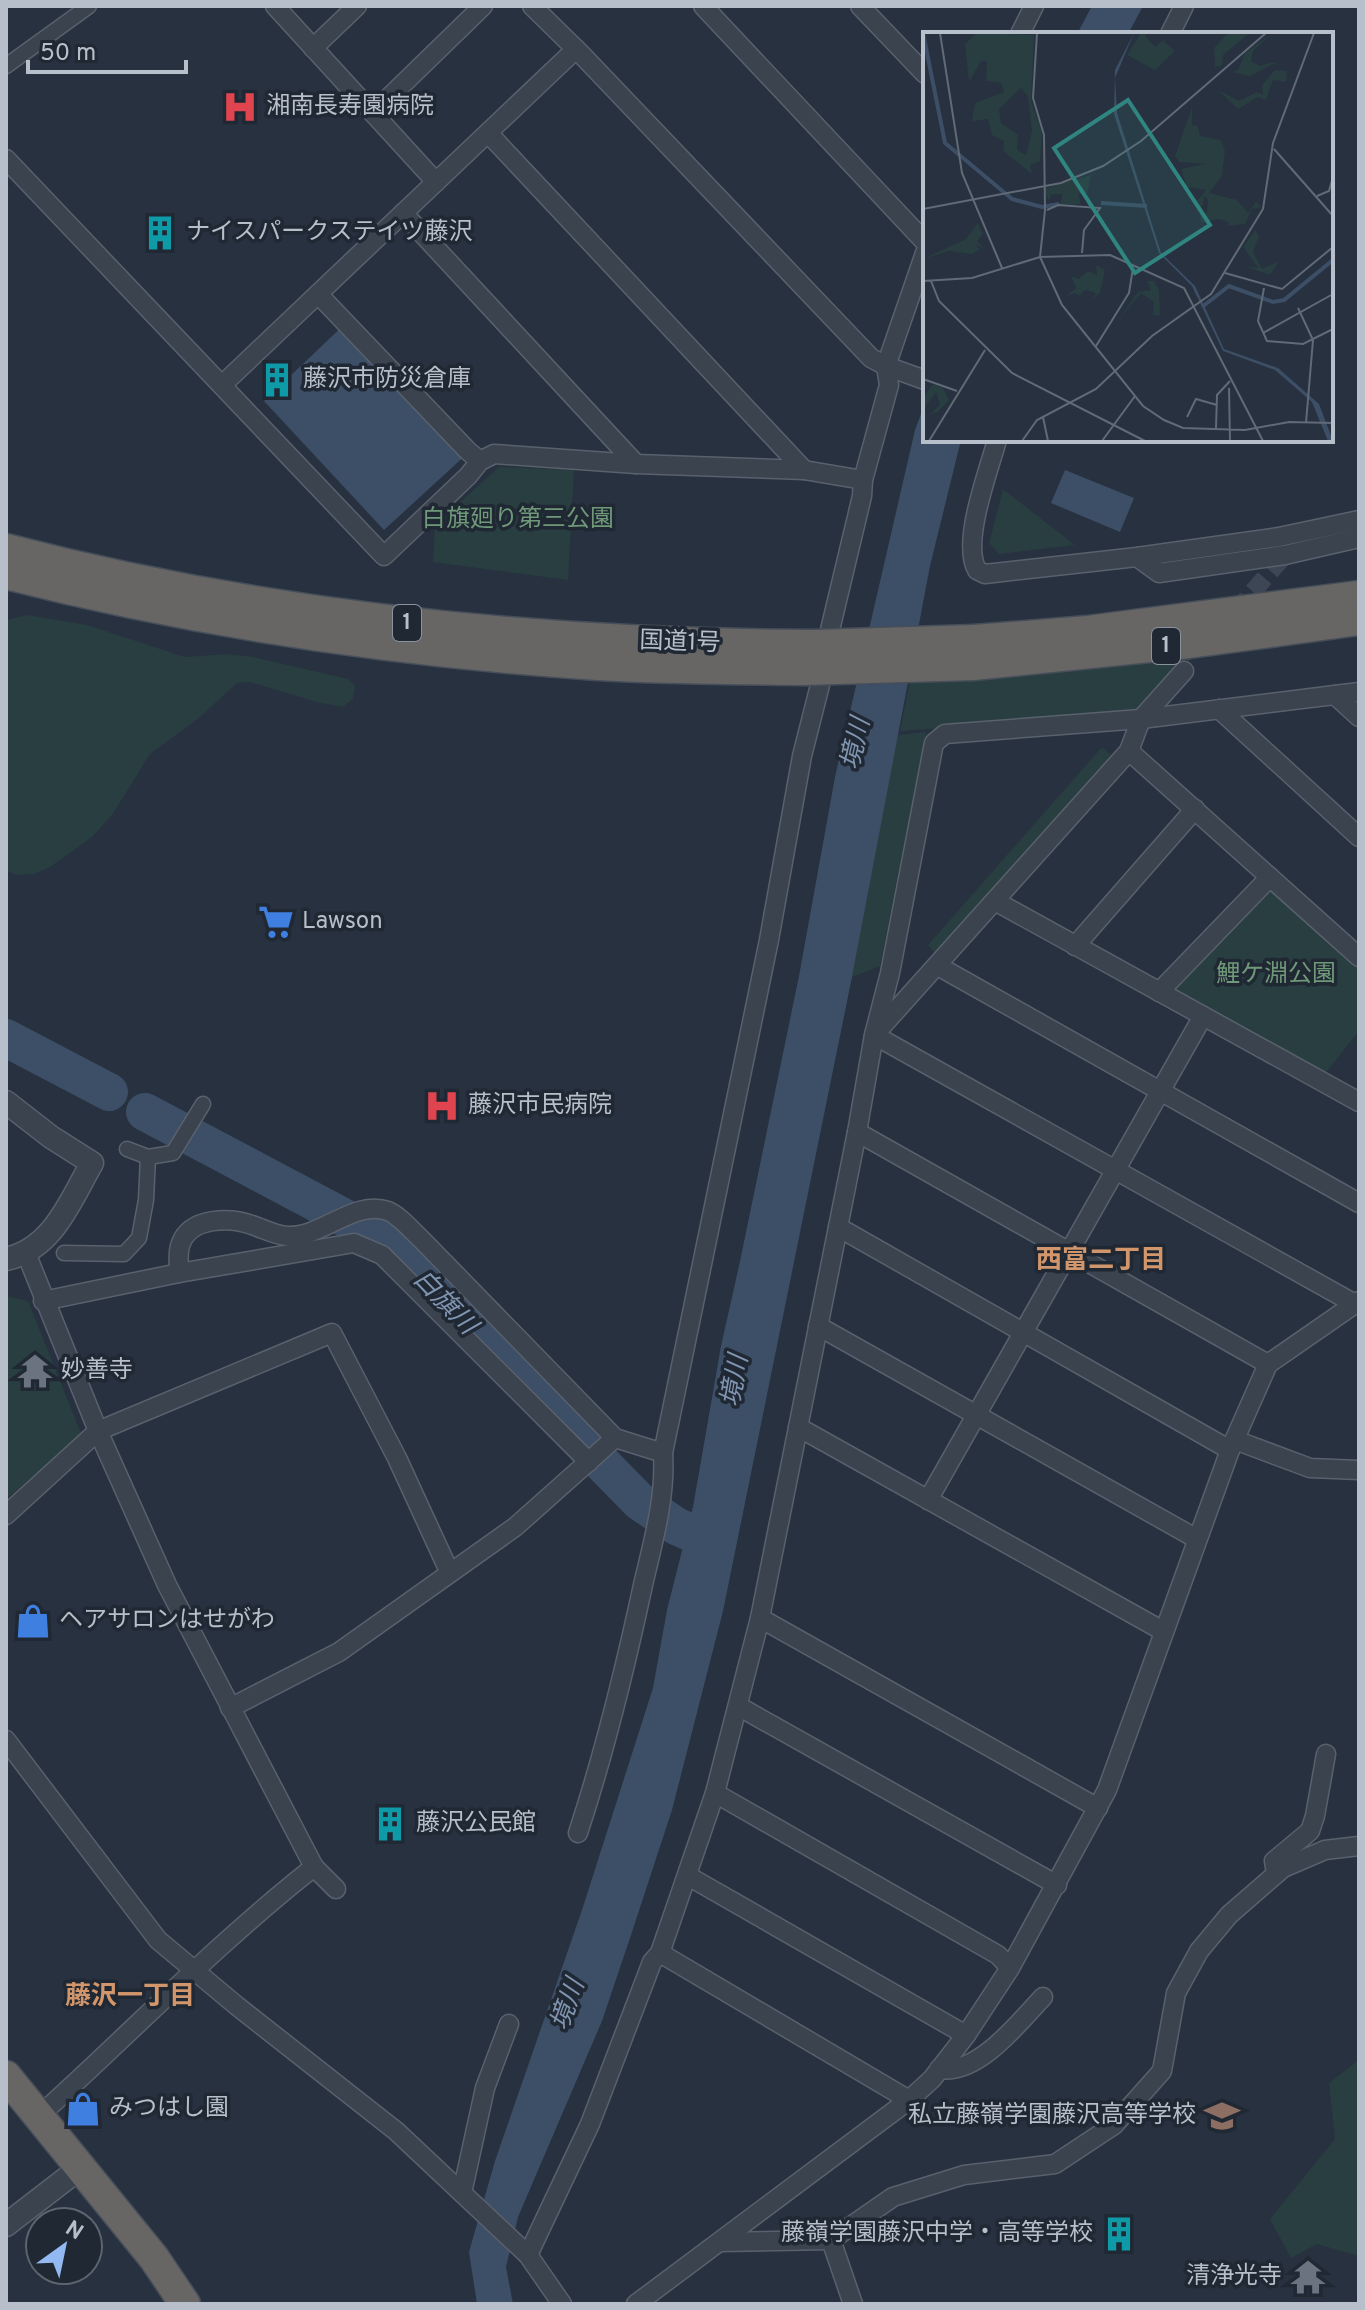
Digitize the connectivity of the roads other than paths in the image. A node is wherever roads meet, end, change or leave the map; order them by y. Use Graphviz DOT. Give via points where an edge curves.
graph roads {
  1 [pos="89,6"];
  2 [pos="275,6"];
  3 [pos="357,6"];
  4 [pos="483,6"];
  5 [pos="532,6"];
  6 [pos="703,6"];
  7 [pos="860,6"];
  8 [pos="1184,6"];
  9 [pos="1171,32"];
  10 [pos="313,48"];
  11 [pos="576,49"];
  12 [pos="6,66"];
  13 [pos="923,72"];
  14 [pos="373,113"];
  15 [pos="488,133"];
  16 [pos="6,159"];
  17 [pos="436,182"];
  18 [pos="403,213"];
  19 [pos="923,240"];
  20 [pos="923,259"];
  21 [pos="318,294"];
  22 [pos="886,366"];
  23 [pos="917,377"];
  24 [pos="222,385"];
  25 [pos="996,442"];
  26 [pos="480,461"];
  27 [pos="636,464"];
  28 [pos="804,470"];
  29 [pos="863,480"];
  30 [pos="1359,520"];
  31 [pos="1359,538"];
  32 [pos="6,549"];
  33 [pos="1137,557"];
  34 [pos="6,574"];
  35 [pos="1359,596"];
  36 [pos="1359,620"];
  37 [pos="974,652"];
  38 [pos="817,658"];
  39 [pos="1184,671"];
  40 [pos="1359,692"];
  41 [pos="1335,695"];
  42 [pos="1219,709"];
  43 [pos="1359,717"];
  44 [pos="1141,719"];
  45 [pos="1129,751"];
  46 [pos="1195,809"];
  47 [pos="1359,837"];
  48 [pos="1270,877"];
  49 [pos="995,901"];
  50 [pos="1075,946"];
  51 [pos="1359,957"];
  52 [pos="938,966"];
  53 [pos="1159,992"];
  54 [pos="1203,1016"];
  55 [pos="874,1035"];
  56 [pos="1160,1091"];
  57 [pos="6,1102"];
  58 [pos="1359,1102"];
  59 [pos="203,1104"];
  60 [pos="857,1132"];
  61 [pos="127,1149"];
  62 [pos="148,1157"];
  63 [pos="1115,1170"];
  64 [pos="1359,1203"];
  65 [pos="838,1227"];
  66 [pos="1069,1251"];
  67 [pos="64,1253"];
  68 [pos="16,1256"];
  69 [pos="179,1273"];
  70 [pos="43,1301"];
  71 [pos="1357,1302"];
  72 [pos="818,1326"];
  73 [pos="1023,1332"];
  74 [pos="1268,1364"];
  75 [pos="976,1415"];
  76 [pos="798,1427"];
  77 [pos="98,1431"];
  78 [pos="615,1438"];
  79 [pos="1232,1445"];
  80 [pos="663,1453"];
  81 [pos="589,1462"];
  82 [pos="1359,1470"];
  83 [pos="928,1500"];
  84 [pos="6,1515"];
  85 [pos="1197,1539"];
  86 [pos="449,1571"];
  87 [pos="760,1618"];
  88 [pos="1163,1631"];
  89 [pos="738,1706"];
  90 [pos="230,1708"];
  91 [pos="6,1740"];
  92 [pos="1326,1754"];
  93 [pos="715,1793"];
  94 [pos="1098,1808"];
  95 [pos="578,1833"];
  96 [pos="1359,1846"];
  97 [pos="314,1867"];
  98 [pos="1276,1874"];
  99 [pos="688,1876"];
  100 [pos="1057,1885"];
  101 [pos="336,1889"];
  102 [pos="660,1953"];
  103 [pos="1010,1968"];
  104 [pos="192,1969"];
  105 [pos="1043,1997"];
  106 [pos="509,2024"];
  107 [pos="966,2035"];
  108 [pos="939,2069"];
  109 [pos="6,2076"];
  110 [pos="909,2100"];
  111 [pos="39,2116"];
  112 [pos="80,2168"];
  113 [pos="466,2197"];
  114 [pos="6,2225"];
  115 [pos="831,2240"];
  116 [pos="720,2242"];
  117 [pos="528,2255"];
  118 [pos="185,2304"];
  119 [pos="562,2304"];
  120 [pos="636,2304"];
  121 [pos="853,2304"];
  1 -- 12 [label="street"];
  2 -- 10 [label="street"];
  3 -- 10 [label="street"];
  4 -- 14 [label="street"];
  5 -- 11 [label="street"];
  6 -- 19 [label="street"];
  7 -- 13 [label="street"];
  8 -- 9 [label="street"];
  10 -- 14 [label="street"];
  11 -- 15 [label="street"];
  11 -- 22 [label="street" via="871,358"];
  14 -- 17 [label="street"];
  15 -- 17 [label="street"];
  15 -- 28 [label="street"];
  16 -- 24 [label="street"];
  17 -- 18 [label="street"];
  18 -- 21 [label="street"];
  18 -- 27 [label="street"];
  20 -- 22 [label="street"];
  21 -- 24 [label="street"];
  21 -- 26 [label="street"];
  22 -- 23 [label="street"];
  22 -- 29 [label="street" via="889,385"];
  24 -- 26 [label="street" via="384,556"];
  25 -- 33 [label="street" via="971,553 977,570 995,574"];
  26 -- 27 [label="street" via="494,454"];
  27 -- 28 [label="street"];
  28 -- 29 [label="street"];
  29 -- 38 [label="street"];
  30 -- 33 [label="street"];
  31 -- 33 [label="street" via="1159,573"];
  32 -- 38 [label="highway, 国道1号 / 1" via="135,579 381,620"];
  34 -- 38 [label="highway, 国道1号 / 1" via="239,623 368,643 600,665"];
  35 -- 37 [label="highway, 国道1号 / 1"];
  36 -- 37 [label="highway, 国道1号 / 1" via="1189,643"];
  37 -- 38 [label="highway, 国道1号 / 1, bridge"];
  38 -- 80 [label="street" via="812,714 769,940"];
  39 -- 44 [label="street"];
  40 -- 41 [label="street"];
  41 -- 42 [label="street"];
  41 -- 43 [label="street"];
  42 -- 44 [label="street"];
  42 -- 47 [label="street"];
  44 -- 45 [label="street"];
  44 -- 55 [label="street" via="945,734 934,743"];
  45 -- 46 [label="street"];
  45 -- 49 [label="street"];
  46 -- 48 [label="street"];
  46 -- 50 [label="street"];
  48 -- 51 [label="street"];
  48 -- 53 [label="street"];
  49 -- 50 [label="street"];
  49 -- 52 [label="street"];
  50 -- 53 [label="street"];
  52 -- 55 [label="street"];
  52 -- 56 [label="street"];
  53 -- 54 [label="street"];
  54 -- 56 [label="street"];
  54 -- 58 [label="street"];
  55 -- 60 [label="street"];
  55 -- 63 [label="street"];
  56 -- 63 [label="street"];
  56 -- 64 [label="street"];
  57 -- 68 [label="street" via="92,1163 54,1231"];
  59 -- 62 [label="street" via="173,1153"];
  60 -- 65 [label="street"];
  60 -- 66 [label="street"];
  61 -- 62 [label="street"];
  62 -- 67 [label="street" via="139,1238 124,1254"];
  63 -- 66 [label="street"];
  63 -- 71 [label="street"];
  65 -- 72 [label="street"];
  65 -- 73 [label="street"];
  66 -- 73 [label="street"];
  66 -- 74 [label="street"];
  68 -- 70 [label="street"];
  69 -- 70 [label="street"];
  69 -- 78 [label="street" via="184,1235 206,1222 236,1220 288,1236 360,1212 390,1212"];
  69 -- 81 [label="street" via="354,1243 382,1255"];
  70 -- 77 [label="street"];
  71 -- 74 [label="street"];
  72 -- 75 [label="street"];
  72 -- 76 [label="street"];
  73 -- 75 [label="street"];
  73 -- 79 [label="street"];
  74 -- 79 [label="street"];
  75 -- 83 [label="street"];
  75 -- 85 [label="street"];
  76 -- 83 [label="street"];
  76 -- 87 [label="street"];
  77 -- 84 [label="street"];
  77 -- 86 [label="street" via="332,1333"];
  77 -- 90 [label="street"];
  78 -- 80 [label="street"];
  78 -- 81 [label="street"];
  79 -- 82 [label="street" via="1310,1468"];
  79 -- 85 [label="street"];
  80 -- 95 [label="street" via="655,1530 614,1713"];
  81 -- 86 [label="street" via="515,1527"];
  83 -- 88 [label="street"];
  85 -- 88 [label="street"];
  86 -- 90 [label="street" via="339,1652"];
  87 -- 89 [label="street"];
  87 -- 94 [label="street"];
  88 -- 94 [label="street"];
  89 -- 93 [label="street"];
  89 -- 100 [label="street"];
  90 -- 97 [label="street"];
  91 -- 104 [label="street" via="142,1921"];
  92 -- 98 [label="street" via="1310,1831 1274,1861"];
  93 -- 99 [label="street"];
  93 -- 103 [label="street" via="998,1955"];
  94 -- 100 [label="street"];
  96 -- 98 [label="street" via="1325,1850"];
  97 -- 101 [label="street"];
  97 -- 104 [label="street"];
  98 -- 115 [label="street" via="1229,1915 1199,1951 1176,1993 1162,2071 1114,2125 1055,2164 964,2175 893,2197"];
  99 -- 102 [label="street"];
  99 -- 107 [label="street"];
  100 -- 103 [label="street"];
  102 -- 110 [label="street"];
  102 -- 117 [label="street" via="590,2124"];
  103 -- 107 [label="street"];
  104 -- 111 [label="street"];
  104 -- 113 [label="street" via="396,2131"];
  105 -- 108 [label="street" via="1003,2040 962,2069"];
  106 -- 113 [label="street" via="485,2088"];
  107 -- 108 [label="street"];
  108 -- 110 [label="street"];
  109 -- 111 [label="highway"];
  110 -- 116 [label="street"];
  111 -- 112 [label="highway"];
  112 -- 114 [label="street"];
  112 -- 118 [label="highway"];
  113 -- 117 [label="street"];
  115 -- 116 [label="street"];
  115 -- 121 [label="street"];
  116 -- 120 [label="street"];
  117 -- 119 [label="street"];
}
